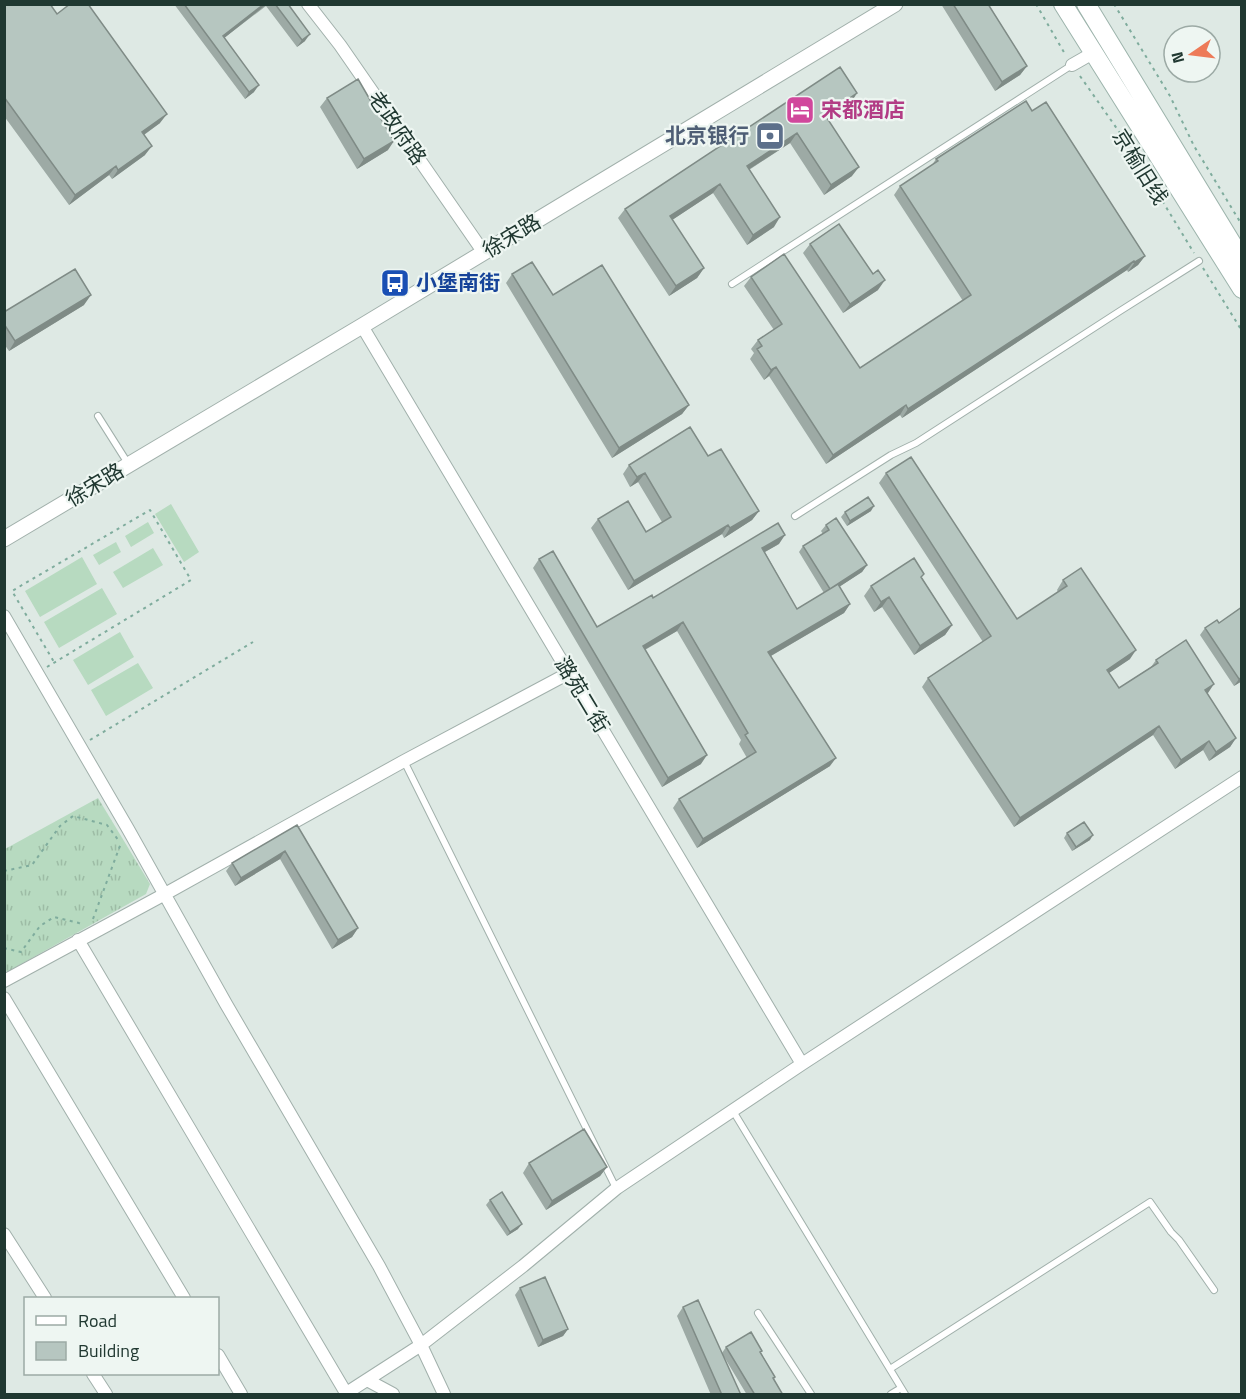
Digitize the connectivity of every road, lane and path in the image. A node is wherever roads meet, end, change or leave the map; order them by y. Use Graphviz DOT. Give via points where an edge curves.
graph roads {
  1 [pos="308,4"];
  2 [pos="895,4"];
  3 [pos="1036,4"];
  4 [pos="1063,4"];
  5 [pos="1086,4"];
  6 [pos="1114,4"];
  7 [pos="1093,53"];
  8 [pos="1072,65"];
  9 [pos="1242,225"];
  10 [pos="484,253"];
  11 [pos="1242,260"];
  12 [pos="1199,261"];
  13 [pos="732,285"];
  14 [pos="1242,289"];
  15 [pos="362,326"];
  16 [pos="1242,331"];
  17 [pos="98,416"];
  18 [pos="129,465"];
  19 [pos="795,516"];
  20 [pos="4,539"];
  21 [pos="4,616"];
  22 [pos="253,642"];
  23 [pos="54,662"];
  24 [pos="37,673"];
  25 [pos="569,673"];
  26 [pos="80,746"];
  27 [pos="404,761"];
  28 [pos="1242,777"];
  29 [pos="128,829"];
  30 [pos="121,844"];
  31 [pos="4,871"];
  32 [pos="165,894"];
  33 [pos="90,934"];
  34 [pos="78,940"];
  35 [pos="4,948"];
  36 [pos="4,981"];
  37 [pos="4,998"];
  38 [pos="802,1064"];
  39 [pos="733,1111"];
  40 [pos="617,1188"];
  41 [pos="4,1234"];
  42 [pos="1214,1290"];
  43 [pos="44,1297"];
  44 [pos="183,1297"];
  45 [pos="758,1313"];
  46 [pos="421,1345"];
  47 [pos="219,1357"];
  48 [pos="890,1369"];
  49 [pos="94,1375"];
  50 [pos="367,1380"];
  51 [pos="903,1391"];
  52 [pos="346,1394"];
  53 [pos="106,1395"];
  54 [pos="241,1395"];
  55 [pos="393,1395"];
  56 [pos="444,1395"];
  57 [pos="810,1395"];
  58 [pos="891,1395"];
  1 -- 10 [label="street, 老政府路"];
  2 -- 10 [label="street, 徐宋路"];
  3 -- 8 [label="path, 京榆旧线"];
  4 -- 7 [label="main road, 京榆旧线"];
  5 -- 11 [label="main road, 京榆旧线"];
  6 -- 9 [label="path"];
  7 -- 8 [label="street"];
  7 -- 14 [label="main road, 京榆旧线"];
  8 -- 12 [label="path, 京榆旧线"];
  8 -- 13 [label="lane"];
  10 -- 15 [label="street, 徐宋路"];
  12 -- 16 [label="path, 京榆旧线"];
  12 -- 19 [label="lane"];
  15 -- 18 [label="street, 徐宋路"];
  15 -- 25 [label="street, 潞苑二街"];
  17 -- 18 [label="lane"];
  18 -- 20 [label="street, 徐宋路"];
  21 -- 24 [label="street"];
  22 -- 26 [label="path"];
  23 -- 23 [label="path" via="191,580 150,510 12,591"];
  23 -- 24 [label="path"];
  24 -- 26 [label="street"];
  25 -- 27 [label="street"];
  25 -- 38 [label="street, 潞苑二街"];
  26 -- 29 [label="street"];
  27 -- 32 [label="street"];
  27 -- 40 [label="lane"];
  28 -- 38 [label="street"];
  29 -- 30 [label="path"];
  29 -- 32 [label="street"];
  30 -- 31 [label="path" via="107,825 73,816 60,826 32,865"];
  30 -- 33 [label="path"];
  32 -- 33 [label="street"];
  32 -- 46 [label="street"];
  33 -- 34 [label="street"];
  33 -- 35 [label="path" via="79,923 54,916 40,926 21,952"];
  34 -- 36 [label="street"];
  34 -- 52 [label="street"];
  37 -- 44 [label="street"];
  38 -- 39 [label="street"];
  39 -- 40 [label="street"];
  39 -- 48 [label="lane"];
  40 -- 46 [label="street"];
  41 -- 43 [label="street"];
  42 -- 48 [label="lane" via="1150,1202"];
  45 -- 57 [label="lane"];
  46 -- 50 [label="street"];
  46 -- 56 [label="street"];
  47 -- 54 [label="street"];
  48 -- 51 [label="lane"];
  49 -- 53 [label="street"];
  50 -- 52 [label="street"];
  50 -- 55 [label="street"];
  51 -- 58 [label="lane"];
}
